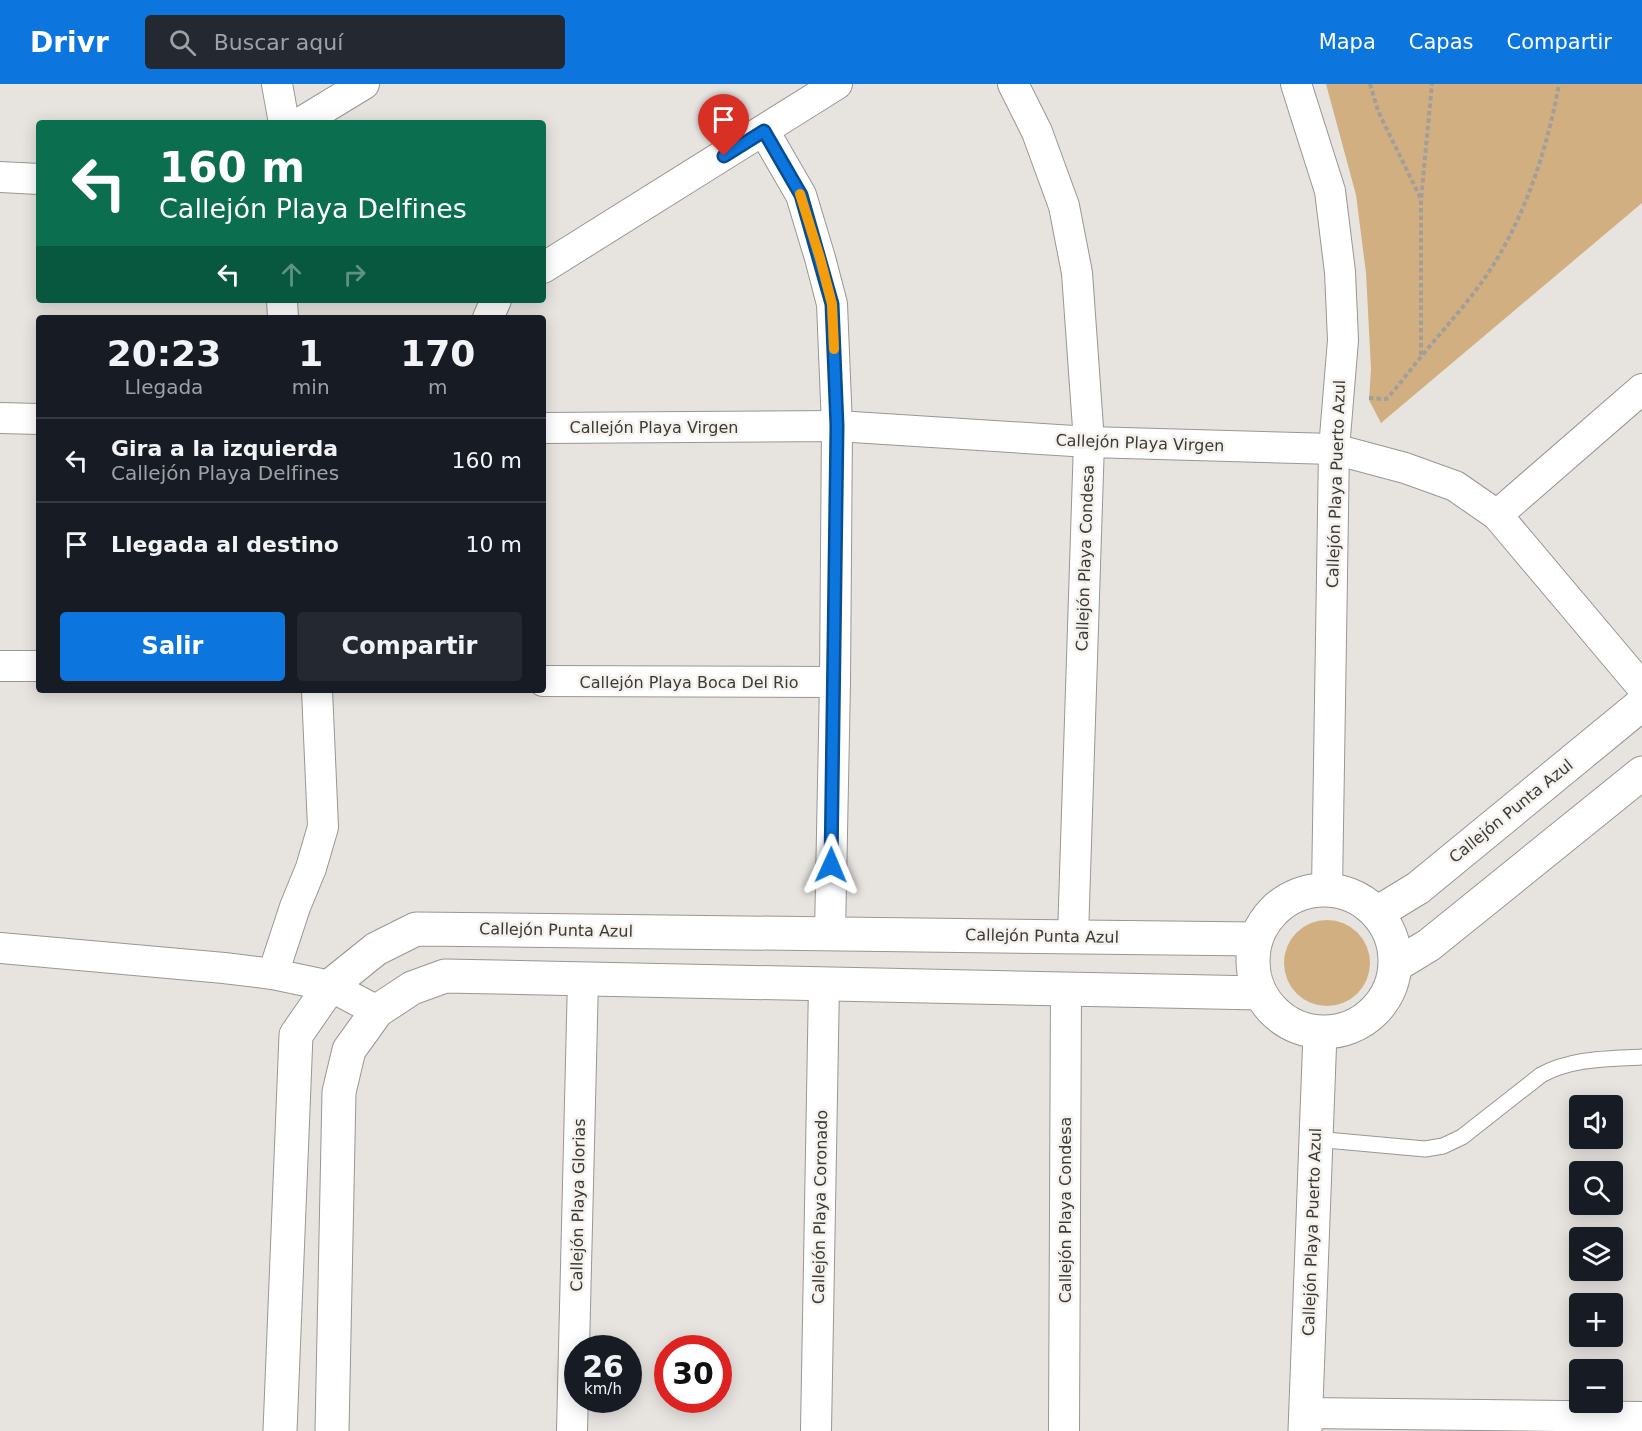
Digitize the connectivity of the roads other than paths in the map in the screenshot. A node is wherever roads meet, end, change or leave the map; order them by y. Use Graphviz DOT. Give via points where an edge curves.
graph roads {
  1 [pos="277,84"];
  2 [pos="364,84"];
  3 [pos="837,84"];
  4 [pos="1013,84"];
  5 [pos="1296,84"];
  6 [pos="283,120"];
  7 [pos="305,120"];
  8 [pos="764,131"];
  9 [pos="0,177"];
  10 [pos="36,179"];
  11 [pos="546,266"];
  12 [pos="1642,389"];
  13 [pos="0,418"];
  14 [pos="36,419"];
  15 [pos="837,426"];
  16 [pos="546,428"];
  17 [pos="1089,442"];
  18 [pos="1334,449"];
  19 [pos="1497,515"];
  20 [pos="0,666"];
  21 [pos="36,666"];
  22 [pos="546,681"];
  23 [pos="835,682"];
  24 [pos="1642,687"];
  25 [pos="316,693"];
  26 [pos="1642,704"];
  27 [pos="1642,773"];
  28 [pos="1328,890"];
  29 [pos="1377,913"];
  30 [pos="830,933"];
  31 [pos="1073,936"];
  32 [pos="1256,939"];
  33 [pos="0,948"];
  34 [pos="1396,965"];
  35 [pos="273,974"];
  36 [pos="583,979"];
  37 [pos="824,984"];
  38 [pos="330,986"];
  39 [pos="1066,989"];
  40 [pos="1260,993"];
  41 [pos="377,1011"];
  42 [pos="1320,1033"];
  43 [pos="1642,1057"];
  44 [pos="1316,1139"];
  45 [pos="1642,1417"];
  46 [pos="1305,1422"];
  47 [pos="280,1431"];
  48 [pos="332,1431"];
  49 [pos="572,1431"];
  50 [pos="816,1431"];
  51 [pos="1064,1431"];
  1 -- 6 [label="street"];
  2 -- 7 [label="street"];
  3 -- 8 [label="street"];
  4 -- 17 [label="street, Callejón Playa Condesa" via="1037,132 1064,206 1077,273"];
  5 -- 18 [label="street, Callejón Playa Puerto Azul" via="1330,191 1340,272 1342,340"];
  8 -- 11 [label="street"];
  8 -- 15 [label="street" via="801,195 832,304"];
  9 -- 10 [label="street"];
  12 -- 19 [label="street"];
  13 -- 14 [label="street"];
  15 -- 16 [label="street, Callejón Playa Virgen"];
  15 -- 17 [label="street, Callejón Playa Virgen"];
  15 -- 23 [label="street"];
  17 -- 18 [label="street, Callejón Playa Virgen"];
  17 -- 31 [label="street, Callejón Playa Condesa"];
  18 -- 19 [label="street, Callejón Playa Virgen" via="1455,486"];
  18 -- 28 [label="street, Callejón Playa Puerto Azul"];
  19 -- 24 [label="street, Callejón Playa Virgen"];
  20 -- 21 [label="street"];
  22 -- 23 [label="street, Callejón Playa Boca Del Rio"];
  23 -- 30 [label="street"];
  25 -- 35 [label="street" via="323,827"];
  26 -- 29 [label="street, Callejón Punta Azul" via="1418,888"];
  27 -- 34 [label="street" via="1429,945"];
  28 -- 29 [label="street" via="1346,893"];
  28 -- 32 [label="street" via="1309,891 1276,907"];
  29 -- 34 [label="street" via="1388,929"];
  30 -- 31 [label="street, Callejón Punta Azul"];
  30 -- 38 [label="street, Callejón Punta Azul" via="416,928 376,949"];
  31 -- 32 [label="street, Callejón Punta Azul"];
  32 -- 40 [label="street" via="1252,957"];
  33 -- 35 [label="street"];
  34 -- 42 [label="street" via="1384,1001 1372,1014 1356,1025"];
  35 -- 38 [label="street"];
  36 -- 37 [label="street"];
  36 -- 41 [label="street" via="445,976 412,988"];
  36 -- 49 [label="street, Callejón Playa Glorias"];
  37 -- 39 [label="street"];
  37 -- 50 [label="street, Callejón Playa Coronado"];
  38 -- 41 [label="street"];
  38 -- 47 [label="street, Callejón Punta Azul" via="296,1035"];
  39 -- 40 [label="street"];
  39 -- 51 [label="street, Callejón Playa Condesa"];
  40 -- 42 [label="street" via="1270,1009 1285,1021"];
  41 -- 48 [label="street" via="349,1050 339,1092"];
  42 -- 44 [label="street, Callejón Playa Puerto Azul"];
  43 -- 44 [label="lane" via="1555,1067 1462,1137 1443,1146 1425,1149"];
  44 -- 46 [label="street, Callejón Playa Puerto Azul"];
  45 -- 46 [label="street"];
}
